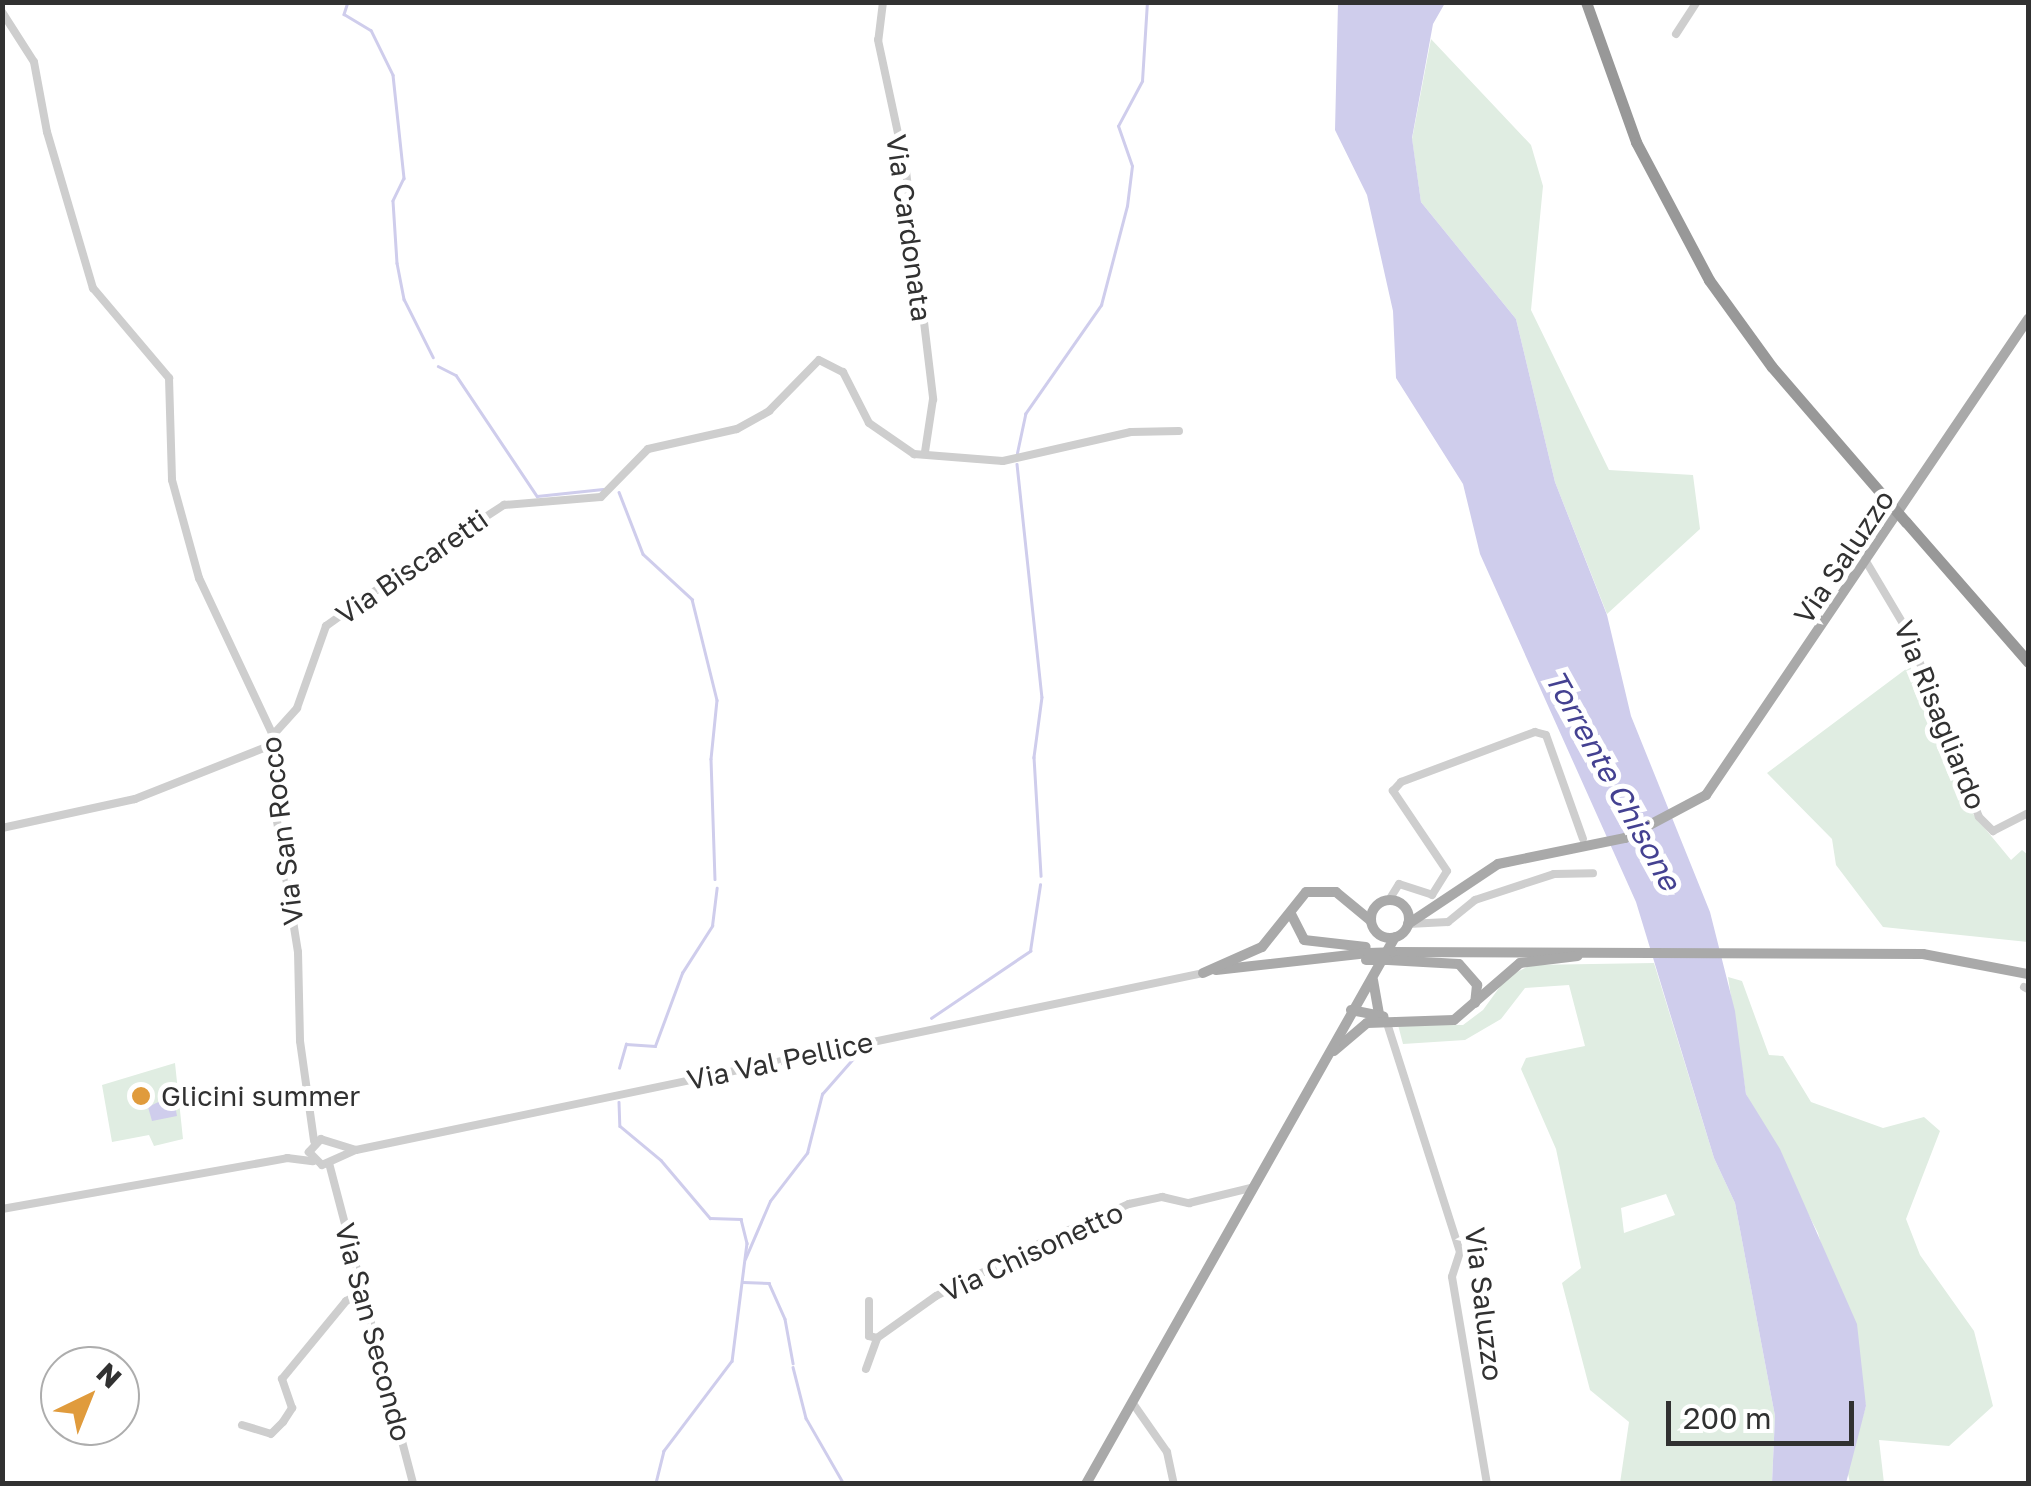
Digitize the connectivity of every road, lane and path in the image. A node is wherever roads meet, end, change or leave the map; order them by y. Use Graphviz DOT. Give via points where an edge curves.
graph roads {
  1 [pos="883,2"];
  2 [pos="1590,2"];
  3 [pos="1698,2"];
  4 [pos="2,12"];
  5 [pos="1676,34"];
  6 [pos="2028,319"];
  7 [pos="1179,431"];
  8 [pos="926,452"];
  9 [pos="1867,564"];
  10 [pos="1997,622"];
  11 [pos="2028,652"];
  12 [pos="2028,662"];
  13 [pos="274,740"];
  14 [pos="2028,813"];
  15 [pos="2,828"];
  16 [pos="1587,844"];
  17 [pos="1592,873"];
  18 [pos="1351,900"];
  19 [pos="1384,901"];
  20 [pos="1404,906"];
  21 [pos="1292,908"];
  22 [pos="1430,908"];
  23 [pos="1408,924"];
  24 [pos="1374,927"];
  25 [pos="1390,951"];
  26 [pos="1600,951"];
  27 [pos="1368,953"];
  28 [pos="1204,972"];
  29 [pos="1373,975"];
  30 [pos="2027,982"];
  31 [pos="1473,1008"];
  32 [pos="1351,1010"];
  33 [pos="1383,1016"];
  34 [pos="1367,1024"];
  35 [pos="1311,1085"];
  36 [pos="314,1117"];
  37 [pos="330,1142"];
  38 [pos="312,1144"];
  39 [pos="356,1150"];
  40 [pos="287,1158"];
  41 [pos="331,1159"];
  42 [pos="315,1163"];
  43 [pos="330,1181"];
  44 [pos="1254,1187"];
  45 [pos="2,1208"];
  46 [pos="366,1291"];
  47 [pos="869,1301"];
  48 [pos="877,1338"];
  49 [pos="866,1369"];
  50 [pos="1132,1402"];
  51 [pos="242,1425"];
  52 [pos="413,1484"];
  53 [pos="1086,1484"];
  54 [pos="1174,1484"];
  55 [pos="1487,1484"];
  1 -- 8 [label="street, Via Cardonata" via="878,40 906,171 932,398"];
  2 -- 10 [label="highway, bridge" via="1636,142 1682,236 1772,368"];
  3 -- 5 [label="street"];
  4 -- 13 [label="street, Via San Rocco" via="34,62 46,132 93,288 158,358 168,378 172,480 199,578"];
  6 -- 9 [label="main road, Via Saluzzo"];
  7 -- 8 [label="street, Via Biscaretti" via="1131,432 1003,461"];
  8 -- 13 [label="street, Via Biscaretti" via="914,454 877,431 843,372 819,360 769,411 737,429 648,449 601,497 504,505 388,581 326,626 297,708"];
  9 -- 14 [label="street, Via Risagliardo" via="1908,632 1979,817 1992,831"];
  9 -- 16 [label="main road, Via Saluzzo" via="1723,775 1686,810"];
  10 -- 11 [label="highway"];
  10 -- 12 [label="highway"];
  13 -- 15 [label="street" via="135,799"];
  13 -- 36 [label="street, Via San Rocco" via="284,886 298,952 300,1041"];
  16 -- 19 [label="street" via="1540,731 1401,782 1393,791 1447,871 1432,895 1399,884"];
  16 -- 22 [label="main road" via="1498,864"];
  17 -- 23 [label="street" via="1554,874 1475,900 1448,922"];
  18 -- 19 [label="main road"];
  18 -- 21 [label="main road" via="1321,889 1306,892"];
  18 -- 24 [label="main road"];
  19 -- 20 [label="main road"];
  19 -- 24 [label="main road"];
  20 -- 22 [label="main road"];
  20 -- 23 [label="main road"];
  21 -- 27 [label="main road" via="1294,931 1304,940"];
  21 -- 28 [label="main road" via="1262,947"];
  22 -- 23 [label="main road"];
  23 -- 25 [label="main road"];
  24 -- 25 [label="main road"];
  24 -- 25 [label="main road"];
  25 -- 26 [label="main road"];
  25 -- 27 [label="main road, bridge"];
  25 -- 29 [label="main road"];
  25 -- 31 [label="main road" via="1459,964 1477,985"];
  26 -- 30 [label="main road" via="1923,954 1994,966"];
  26 -- 31 [label="main road" via="1520,963"];
  27 -- 28 [label="main road" via="1304,955"];
  28 -- 39 [label="street, Via Val Pellice"];
  29 -- 32 [label="main road"];
  29 -- 33 [label="main road"];
  31 -- 33 [label="main road" via="1454,1020"];
  32 -- 33 [label="main road"];
  32 -- 34 [label="main road"];
  32 -- 35 [label="main road"];
  33 -- 34 [label="main road"];
  33 -- 55 [label="street, Via Saluzzo" via="1400,1046 1460,1252 1452,1276"];
  34 -- 35 [label="main road" via="1333,1052"];
  35 -- 44 [label="main road"];
  36 -- 37 [label="street, Via San Rocco"];
  36 -- 38 [label="street, Via San Rocco"];
  37 -- 38 [label="street"];
  37 -- 39 [label="street"];
  37 -- 41 [label="street"];
  38 -- 40 [label="street"];
  38 -- 42 [label="street, Via San Rocco"];
  39 -- 41 [label="street, Via Val Pellice"];
  40 -- 42 [label="street, Via Val Pellice"];
  40 -- 45 [label="street"];
  41 -- 42 [label="street, Via Val Pellice"];
  41 -- 43 [label="street"];
  42 -- 43 [label="street"];
  43 -- 46 [label="street, Via San Secondo"];
  44 -- 48 [label="street, Via Chisonetto" via="1189,1203 1162,1197 1129,1204 936,1296"];
  44 -- 50 [label="main road"];
  46 -- 51 [label="street" via="346,1301 282,1379 292,1408 283,1422 271,1434"];
  46 -- 52 [label="street, Via San Secondo"];
  47 -- 48 [label="street" via="870,1336"];
  48 -- 49 [label="street"];
  50 -- 53 [label="main road"];
  50 -- 54 [label="street" via="1167,1452"];
}
